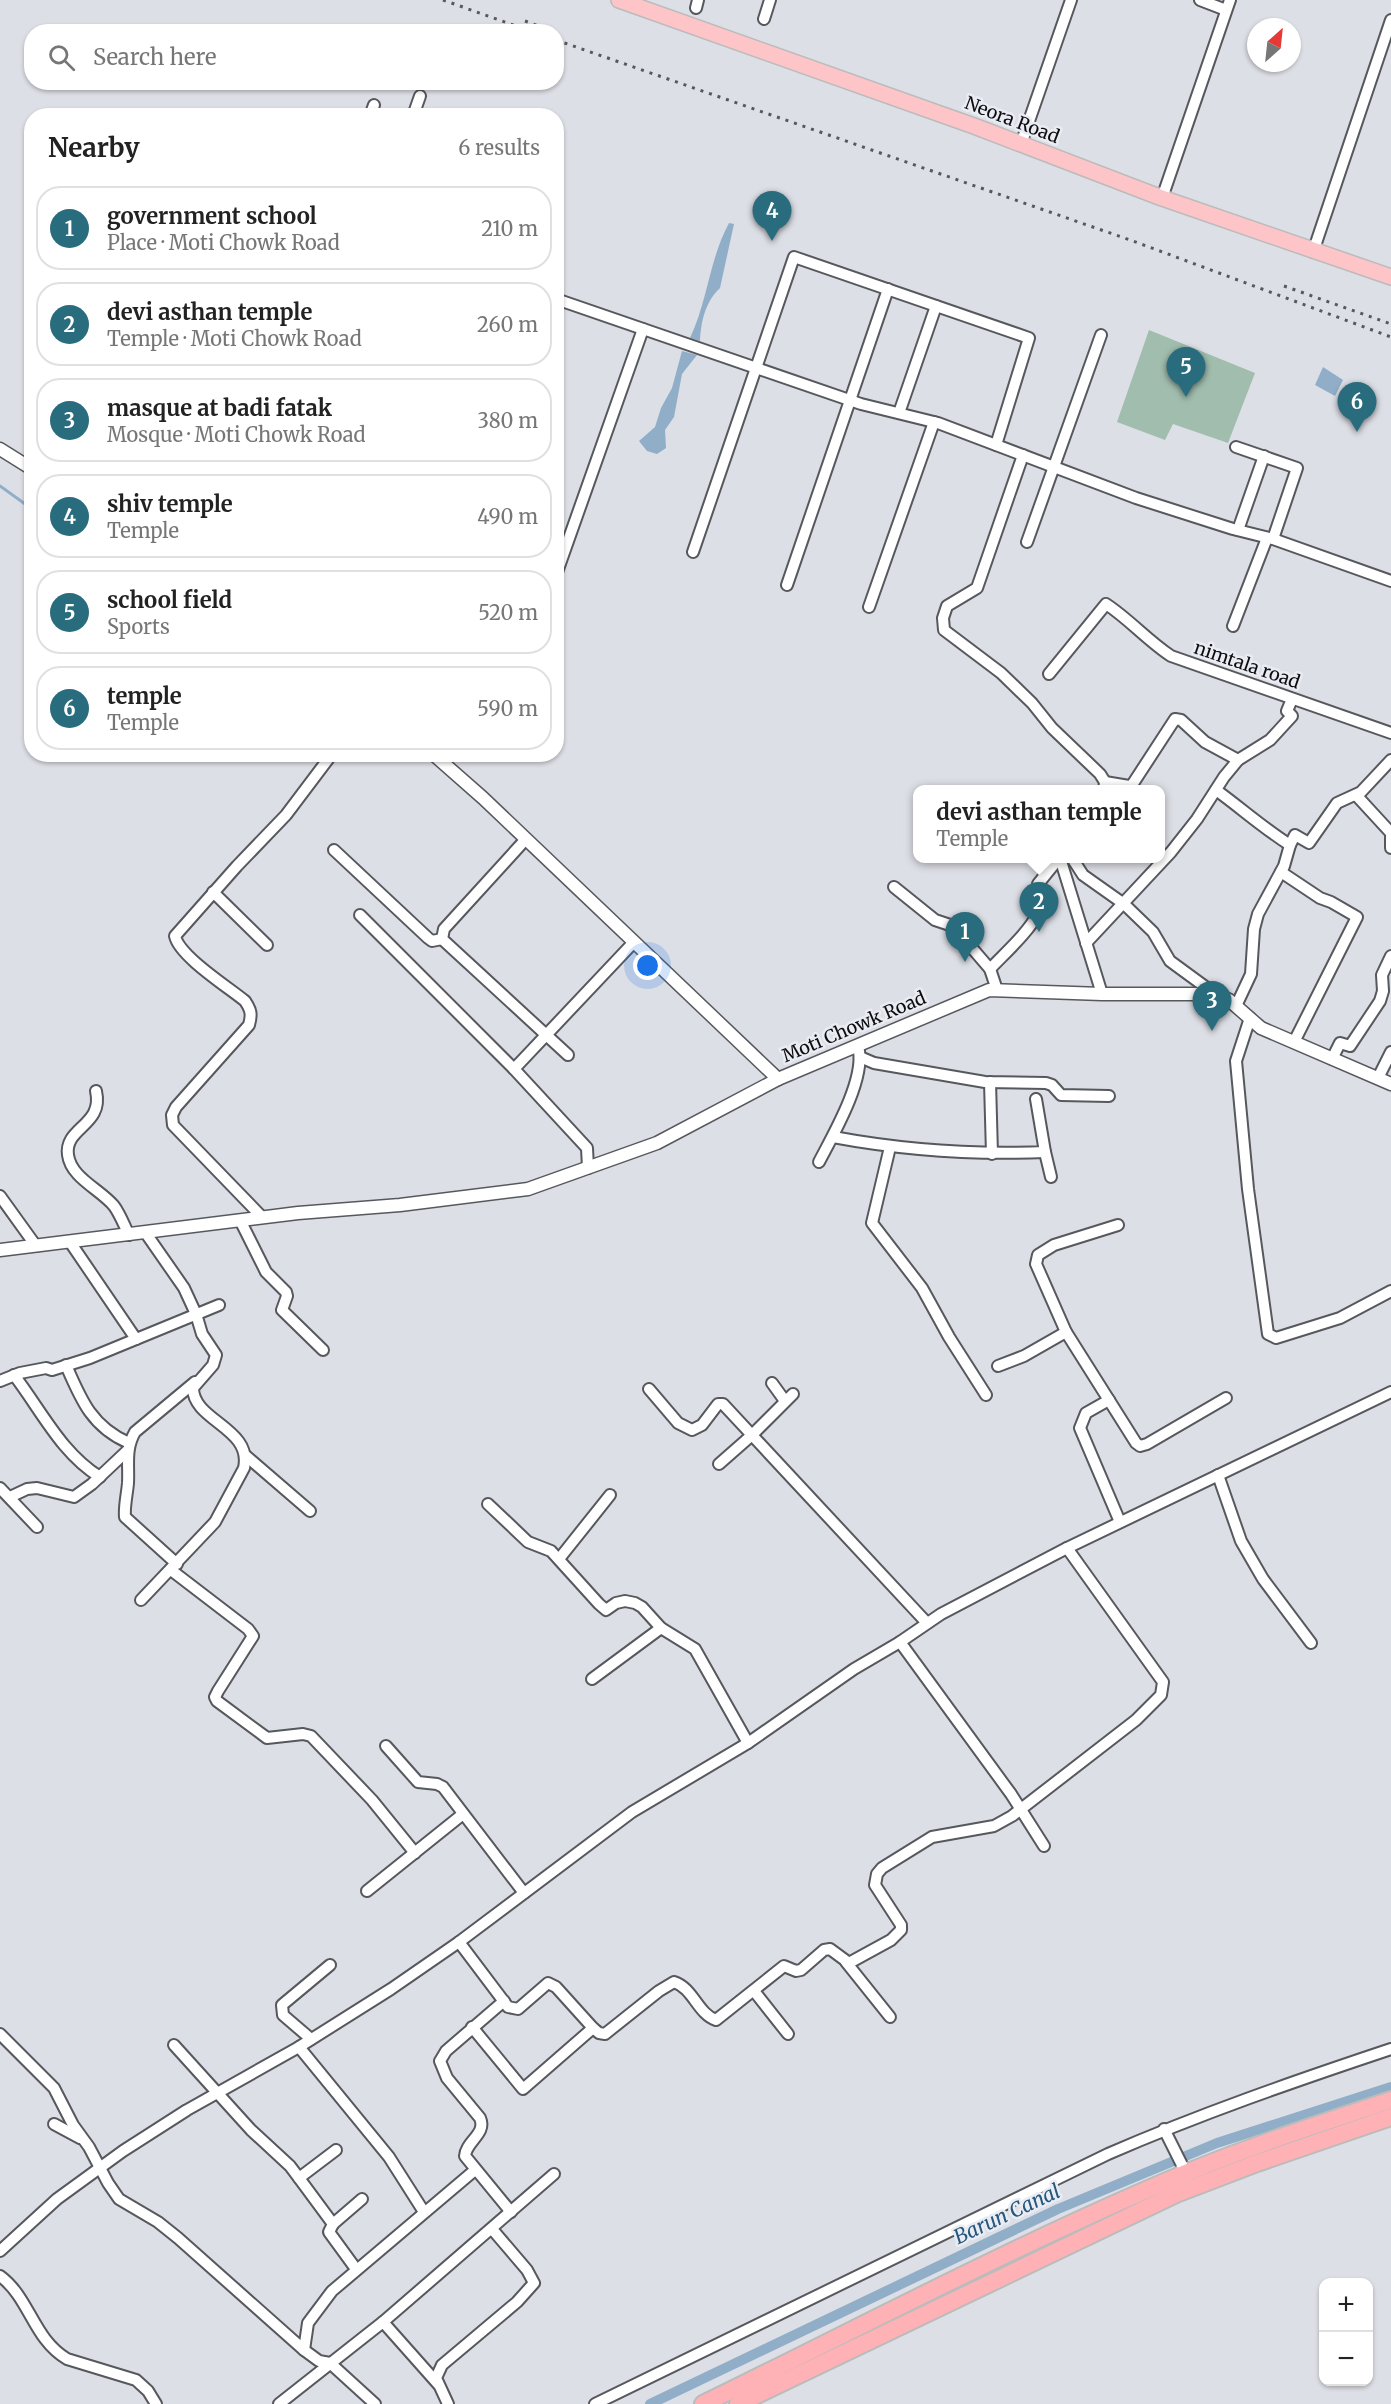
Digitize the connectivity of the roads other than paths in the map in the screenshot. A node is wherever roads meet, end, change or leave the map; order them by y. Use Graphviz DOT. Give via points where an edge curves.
graph roads {
  1 [pos="619,0"];
  2 [pos="770,0"];
  3 [pos="1071,0"];
  4 [pos="1200,0"];
  5 [pos="1228,5"];
  6 [pos="764,19"];
  7 [pos="1391,20"];
  8 [pos="420,96"];
  9 [pos="416,108"];
  10 [pos="1021,144"];
  11 [pos="1162,198"];
  12 [pos="1313,252"];
  13 [pos="1391,277"];
  14 [pos="888,289"];
  15 [pos="564,302"];
  16 [pos="936,306"];
  17 [pos="643,329"];
  18 [pos="1101,335"];
  19 [pos="757,368"];
  20 [pos="850,400"];
  21 [pos="899,413"];
  22 [pos="934,422"];
  23 [pos="996,445"];
  24 [pos="1236,447"];
  25 [pos="0,449"];
  26 [pos="1023,455"];
  27 [pos="1264,456"];
  28 [pos="24,464"];
  29 [pos="1054,467"];
  30 [pos="1238,530"];
  31 [pos="1270,538"];
  32 [pos="1027,543"];
  33 [pos="564,552"];
  34 [pos="693,552"];
  35 [pos="1391,581"];
  36 [pos="787,585"];
  37 [pos="869,607"];
  38 [pos="1233,626"];
  39 [pos="1049,674"];
  40 [pos="1292,699"];
  41 [pos="1391,733"];
  42 [pos="1238,760"];
  43 [pos="1391,760"];
  44 [pos="326,762"];
  45 [pos="442,762"];
  46 [pos="1103,785"];
  47 [pos="1130,785"];
  48 [pos="1216,790"];
  49 [pos="1356,795"];
  50 [pos="1391,832"];
  51 [pos="1391,837"];
  52 [pos="526,839"];
  53 [pos="1290,845"];
  54 [pos="1391,848"];
  55 [pos="334,850"];
  56 [pos="1165,859"];
  57 [pos="1057,863"];
  58 [pos="1062,863"];
  59 [pos="1075,863"];
  60 [pos="1161,863"];
  61 [pos="1281,872"];
  62 [pos="894,887"];
  63 [pos="213,892"];
  64 [pos="1124,904"];
  65 [pos="360,915"];
  66 [pos="442,939"];
  67 [pos="633,942"];
  68 [pos="1086,943"];
  69 [pos="267,945"];
  70 [pos="1391,956"];
  71 [pos="990,969"];
  72 [pos="997,990"];
  73 [pos="1102,994"];
  74 [pos="1215,994"];
  75 [pos="1236,1006"];
  76 [pos="1250,1018"];
  77 [pos="547,1035"];
  78 [pos="1294,1042"];
  79 [pos="859,1051"];
  80 [pos="1391,1052"];
  81 [pos="568,1055"];
  82 [pos="1332,1059"];
  83 [pos="514,1069"];
  84 [pos="1378,1078"];
  85 [pos="778,1079"];
  86 [pos="990,1082"];
  87 [pos="1391,1084"];
  88 [pos="96,1091"];
  89 [pos="1109,1095"];
  90 [pos="1036,1099"];
  91 [pos="832,1137"];
  92 [pos="890,1147"];
  93 [pos="1045,1152"];
  94 [pos="992,1154"];
  95 [pos="819,1162"];
  96 [pos="588,1168"];
  97 [pos="1051,1178"];
  98 [pos="0,1196"];
  99 [pos="262,1217"];
  100 [pos="240,1220"];
  101 [pos="1118,1225"];
  102 [pos="145,1233"];
  103 [pos="129,1234"];
  104 [pos="70,1242"];
  105 [pos="36,1246"];
  106 [pos="0,1250"];
  107 [pos="1391,1291"];
  108 [pos="219,1305"];
  109 [pos="196,1314"];
  110 [pos="1066,1332"];
  111 [pos="136,1339"];
  112 [pos="322,1350"];
  113 [pos="66,1365"];
  114 [pos="998,1366"];
  115 [pos="14,1375"];
  116 [pos="0,1381"];
  117 [pos="195,1382"];
  118 [pos="772,1383"];
  119 [pos="650,1389"];
  120 [pos="1391,1392"];
  121 [pos="986,1395"];
  122 [pos="1226,1398"];
  123 [pos="1109,1400"];
  124 [pos="752,1436"];
  125 [pos="129,1447"];
  126 [pos="245,1455"];
  127 [pos="719,1464"];
  128 [pos="1218,1475"];
  129 [pos="100,1477"];
  130 [pos="0,1488"];
  131 [pos="610,1495"];
  132 [pos="10,1497"];
  133 [pos="488,1504"];
  134 [pos="310,1511"];
  135 [pos="1120,1522"];
  136 [pos="37,1527"];
  137 [pos="1067,1548"];
  138 [pos="559,1559"];
  139 [pos="174,1567"];
  140 [pos="141,1600"];
  141 [pos="927,1623"];
  142 [pos="661,1628"];
  143 [pos="900,1642"];
  144 [pos="1311,1643"];
  145 [pos="592,1679"];
  146 [pos="748,1743"];
  147 [pos="386,1746"];
  148 [pos="1021,1810"];
  149 [pos="463,1814"];
  150 [pos="1044,1846"];
  151 [pos="415,1853"];
  152 [pos="367,1891"];
  153 [pos="524,1893"];
  154 [pos="459,1942"];
  155 [pos="846,1962"];
  156 [pos="330,1965"];
  157 [pos="754,1991"];
  158 [pos="504,2001"];
  159 [pos="890,2017"];
  160 [pos="472,2027"];
  161 [pos="593,2028"];
  162 [pos="0,2034"];
  163 [pos="788,2034"];
  164 [pos="311,2039"];
  165 [pos="174,2045"];
  166 [pos="299,2047"];
  167 [pos="1391,2049"];
  168 [pos="217,2092"];
  169 [pos="1391,2100"];
  170 [pos="1391,2117"];
  171 [pos="54,2124"];
  172 [pos="1167,2133"];
  173 [pos="84,2140"];
  174 [pos="336,2150"];
  175 [pos="99,2168"];
  176 [pos="475,2169"];
  177 [pos="1184,2169"];
  178 [pos="554,2174"];
  179 [pos="298,2178"];
  180 [pos="362,2199"];
  181 [pos="424,2212"];
  182 [pos="511,2212"];
  183 [pos="333,2224"];
  184 [pos="492,2229"];
  185 [pos="0,2251"];
  186 [pos="356,2269"];
  187 [pos="0,2276"];
  188 [pos="383,2322"];
  189 [pos="304,2350"];
  190 [pos="330,2363"];
  191 [pos="438,2384"];
  192 [pos="156,2404"];
  193 [pos="279,2404"];
  194 [pos="375,2404"];
  195 [pos="448,2404"];
  196 [pos="596,2404"];
  197 [pos="703,2404"];
  198 [pos="738,2404"];
  1 -- 10 [label="main road, Neora Road"];
  2 -- 6 [label="street"];
  3 -- 10 [label="street"];
  4 -- 5 [label="street"];
  5 -- 11 [label="street"];
  7 -- 12 [label="street"];
  8 -- 9 [label="street"];
  10 -- 11 [label="main road, Neora Road"];
  11 -- 12 [label="main road, Neora Road"];
  12 -- 13 [label="main road, Neora Road"];
  14 -- 16 [label="street"];
  14 -- 19 [label="street" via="794,257"];
  14 -- 20 [label="street"];
  15 -- 17 [label="street"];
  16 -- 21 [label="street"];
  16 -- 23 [label="street" via="1029,338"];
  17 -- 19 [label="street"];
  17 -- 33 [label="street"];
  18 -- 29 [label="street"];
  19 -- 20 [label="street"];
  19 -- 34 [label="street"];
  20 -- 21 [label="street"];
  20 -- 36 [label="street"];
  21 -- 22 [label="street"];
  22 -- 23 [label="street"];
  22 -- 37 [label="street"];
  23 -- 26 [label="street"];
  24 -- 27 [label="street"];
  25 -- 28 [label="street"];
  26 -- 29 [label="street"];
  26 -- 46 [label="street" via="977,588 947,606 944,630 1009,681"];
  27 -- 30 [label="street"];
  27 -- 31 [label="street" via="1297,468"];
  29 -- 30 [label="street"];
  29 -- 32 [label="street"];
  30 -- 31 [label="street"];
  31 -- 35 [label="street"];
  31 -- 38 [label="street"];
  39 -- 40 [label="street, nimtala road" via="1106,604 1171,656"];
  40 -- 41 [label="street, nimtala road"];
  40 -- 42 [label="street" via="1287,711 1292,716 1270,740"];
  42 -- 47 [label="street" via="1175,719"];
  42 -- 48 [label="street"];
  43 -- 49 [label="street"];
  44 -- 63 [label="street" via="286,815"];
  45 -- 52 [label="street, Moti Chowk Road"];
  48 -- 53 [label="street"];
  48 -- 56 [label="street"];
  49 -- 50 [label="street"];
  49 -- 53 [label="street" via="1336,803 1309,843 1295,835"];
  51 -- 54 [label="street"];
  52 -- 66 [label="street" via="444,929"];
  52 -- 67 [label="street, Moti Chowk Road"];
  53 -- 61 [label="street"];
  55 -- 66 [label="street" via="428,938"];
  57 -- 71 [label="street" via="1039,889 1038,915"];
  58 -- 68 [label="street"];
  59 -- 64 [label="street" via="1083,875"];
  60 -- 64 [label="street"];
  61 -- 75 [label="street" via="1258,914 1251,974"];
  61 -- 78 [label="street" via="1357,917"];
  62 -- 71 [label="street" via="935,920 953,926"];
  63 -- 69 [label="street"];
  63 -- 99 [label="street" via="177,931 176,944 245,1000 252,1016 249,1025 176,1107 173,1125"];
  64 -- 68 [label="street"];
  64 -- 74 [label="street" via="1153,932 1170,961"];
  65 -- 83 [label="street"];
  66 -- 77 [label="street"];
  67 -- 77 [label="street"];
  67 -- 85 [label="street, Moti Chowk Road"];
  68 -- 73 [label="street"];
  70 -- 82 [label="street" via="1383,975 1380,1001 1350,1046 1340,1043"];
  71 -- 72 [label="street"];
  72 -- 73 [label="street, Moti Chowk Road"];
  72 -- 79 [label="street, Moti Chowk Road" via="989,990"];
  73 -- 74 [label="street, Moti Chowk Road"];
  74 -- 75 [label="street, Moti Chowk Road"];
  75 -- 76 [label="street, Moti Chowk Road"];
  76 -- 78 [label="street, Moti Chowk Road" via="1261,1028"];
  76 -- 107 [label="street" via="1236,1061 1248,1189 1269,1336 1276,1338 1340,1318"];
  77 -- 81 [label="street"];
  77 -- 83 [label="street"];
  78 -- 82 [label="street, Moti Chowk Road"];
  79 -- 85 [label="street, Moti Chowk Road"];
  79 -- 86 [label="street" via="874,1063"];
  79 -- 91 [label="street" via="847,1110"];
  80 -- 84 [label="street"];
  82 -- 84 [label="street, Moti Chowk Road"];
  83 -- 96 [label="street" via="587,1148"];
  84 -- 87 [label="street, Moti Chowk Road"];
  85 -- 96 [label="street" via="657,1143"];
  86 -- 89 [label="street" via="1052,1084 1061,1095"];
  86 -- 94 [label="street"];
  88 -- 103 [label="street" via="97,1107 67,1146 69,1162 113,1205"];
  90 -- 93 [label="street"];
  91 -- 92 [label="street"];
  91 -- 95 [label="street"];
  92 -- 94 [label="street"];
  92 -- 121 [label="street" via="872,1223 922,1288"];
  93 -- 94 [label="street"];
  93 -- 97 [label="street"];
  96 -- 99 [label="street" via="528,1189"];
  98 -- 105 [label="street"];
  99 -- 100 [label="street"];
  100 -- 102 [label="street"];
  100 -- 112 [label="street" via="266,1272 286,1292 282,1310"];
  101 -- 110 [label="street" via="1054,1245 1038,1255 1036,1264"];
  102 -- 103 [label="street"];
  102 -- 109 [label="street" via="184,1288"];
  103 -- 104 [label="street"];
  104 -- 105 [label="street"];
  104 -- 111 [label="street"];
  105 -- 106 [label="street"];
  108 -- 109 [label="street"];
  109 -- 111 [label="street"];
  109 -- 117 [label="street" via="202,1334 216,1355 213,1365"];
  110 -- 114 [label="street"];
  110 -- 123 [label="street"];
  111 -- 113 [label="street"];
  113 -- 115 [label="street"];
  113 -- 125 [label="street" via="86,1409"];
  115 -- 116 [label="street"];
  115 -- 129 [label="street" via="76,1459"];
  117 -- 125 [label="street" via="135,1432"];
  117 -- 126 [label="street" via="196,1401 234,1436"];
  118 -- 124 [label="street" via="789,1398"];
  119 -- 124 [label="street" via="678,1423 688,1429 697,1429 718,1404 723,1404"];
  120 -- 128 [label="street"];
  122 -- 123 [label="street" via="1140,1446"];
  123 -- 135 [label="street" via="1086,1413 1080,1428"];
  124 -- 127 [label="street"];
  124 -- 141 [label="street"];
  125 -- 129 [label="street"];
  125 -- 139 [label="street" via="125,1517"];
  126 -- 134 [label="street"];
  126 -- 139 [label="street" via="244,1468 220,1514"];
  128 -- 135 [label="street"];
  128 -- 144 [label="street" via="1241,1541 1263,1579"];
  129 -- 132 [label="street" via="74,1497 37,1488"];
  130 -- 132 [label="street"];
  131 -- 138 [label="street"];
  132 -- 136 [label="street"];
  133 -- 138 [label="street" via="528,1542"];
  135 -- 137 [label="street"];
  137 -- 141 [label="street"];
  137 -- 148 [label="street" via="1163,1687 1148,1709"];
  138 -- 142 [label="street" via="606,1610 616,1603 634,1603"];
  139 -- 140 [label="street"];
  139 -- 151 [label="street" via="253,1636 218,1691 217,1701 267,1738 311,1736 372,1800"];
  141 -- 143 [label="street"];
  142 -- 145 [label="street"];
  142 -- 146 [label="street" via="695,1649"];
  143 -- 146 [label="street"];
  143 -- 148 [label="street"];
  146 -- 153 [label="street" via="632,1812"];
  147 -- 149 [label="street" via="418,1782 443,1787"];
  148 -- 150 [label="street"];
  148 -- 155 [label="street" via="994,1826 932,1837 882,1868 875,1885 899,1920 901,1930 865,1956"];
  149 -- 151 [label="street"];
  149 -- 153 [label="street"];
  151 -- 152 [label="street"];
  153 -- 154 [label="street"];
  154 -- 158 [label="street"];
  154 -- 164 [label="street"];
  155 -- 157 [label="street" via="830,1948 801,1970 784,1966"];
  155 -- 159 [label="street"];
  156 -- 164 [label="street" via="282,2005 283,2014"];
  157 -- 161 [label="street" via="716,2020 674,1982 613,2030 605,2034"];
  157 -- 163 [label="street"];
  158 -- 160 [label="street"];
  158 -- 161 [label="street" via="508,2007 518,2008 548,1983"];
  160 -- 161 [label="street" via="523,2089"];
  160 -- 176 [label="street" via="440,2061 447,2078 483,2124 465,2151"];
  162 -- 173 [label="street" via="54,2088"];
  164 -- 166 [label="street"];
  165 -- 168 [label="street"];
  166 -- 168 [label="street"];
  166 -- 181 [label="street" via="389,2157"];
  167 -- 172 [label="street" via="1241,2100"];
  168 -- 175 [label="street"];
  168 -- 179 [label="street"];
  169 -- 177 [label="highway"];
  170 -- 198 [label="highway" via="1176,2194"];
  171 -- 173 [label="street"];
  172 -- 177 [label="street"];
  172 -- 196 [label="street" via="996,2208"];
  173 -- 175 [label="street"];
  174 -- 179 [label="street"];
  175 -- 185 [label="street" via="57,2199"];
  175 -- 189 [label="street" via="119,2199 178,2238"];
  176 -- 181 [label="street"];
  176 -- 182 [label="street"];
  177 -- 197 [label="highway"];
  178 -- 182 [label="street"];
  179 -- 183 [label="street"];
  180 -- 183 [label="street"];
  181 -- 186 [label="street"];
  182 -- 184 [label="street"];
  183 -- 186 [label="street" via="329,2232"];
  184 -- 188 [label="street"];
  184 -- 191 [label="street" via="534,2283 449,2358 438,2372"];
  186 -- 189 [label="street" via="312,2316 305,2332"];
  187 -- 192 [label="street" via="11,2285 36,2329 57,2353 136,2380"];
  188 -- 190 [label="street"];
  188 -- 191 [label="street"];
  189 -- 190 [label="street"];
  190 -- 193 [label="street"];
  190 -- 194 [label="street"];
  191 -- 195 [label="street"];
}
